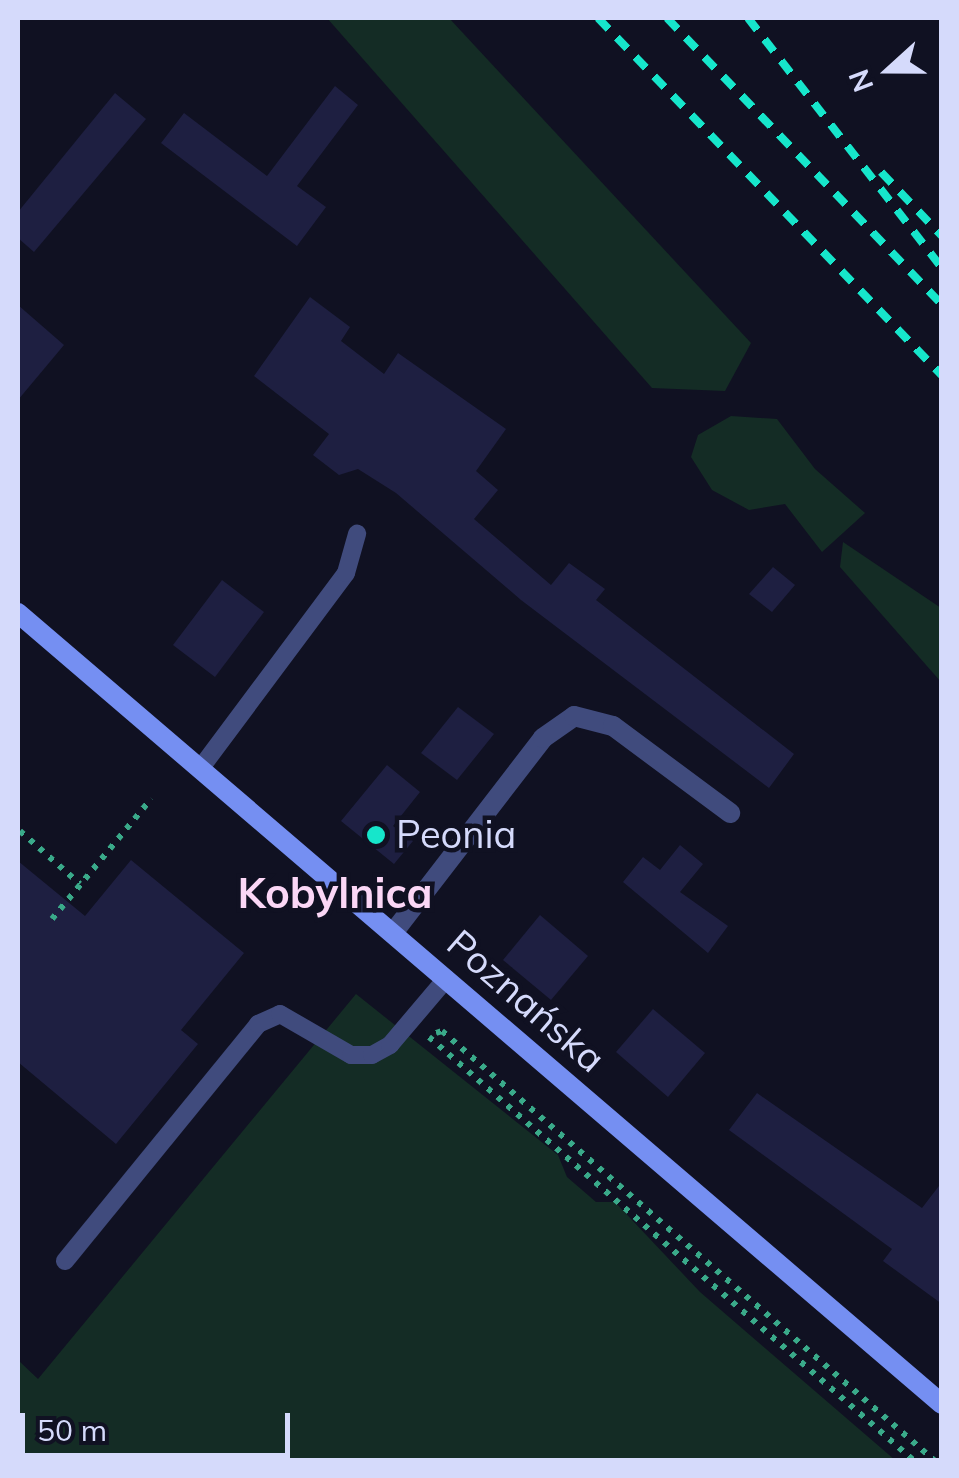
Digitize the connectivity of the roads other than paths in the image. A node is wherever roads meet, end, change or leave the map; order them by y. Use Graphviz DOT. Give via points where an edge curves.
graph roads {
  1 [pos="357,534"];
  2 [pos="18,614"];
  3 [pos="200,769"];
  4 [pos="730,813"];
  5 [pos="392,933"];
  6 [pos="446,979"];
  7 [pos="65,1261"];
  8 [pos="942,1404"];
  1 -- 3 [label="lane" via="346,573"];
  2 -- 3 [label="main road, Poznańska"];
  3 -- 5 [label="main road, Poznańska"];
  4 -- 5 [label="street" via="613,726 574,716 543,738"];
  5 -- 6 [label="main road, Poznańska"];
  6 -- 7 [label="lane" via="390,1045 372,1055 351,1055 280,1014 258,1024"];
  6 -- 8 [label="main road, Poznańska"];
}
